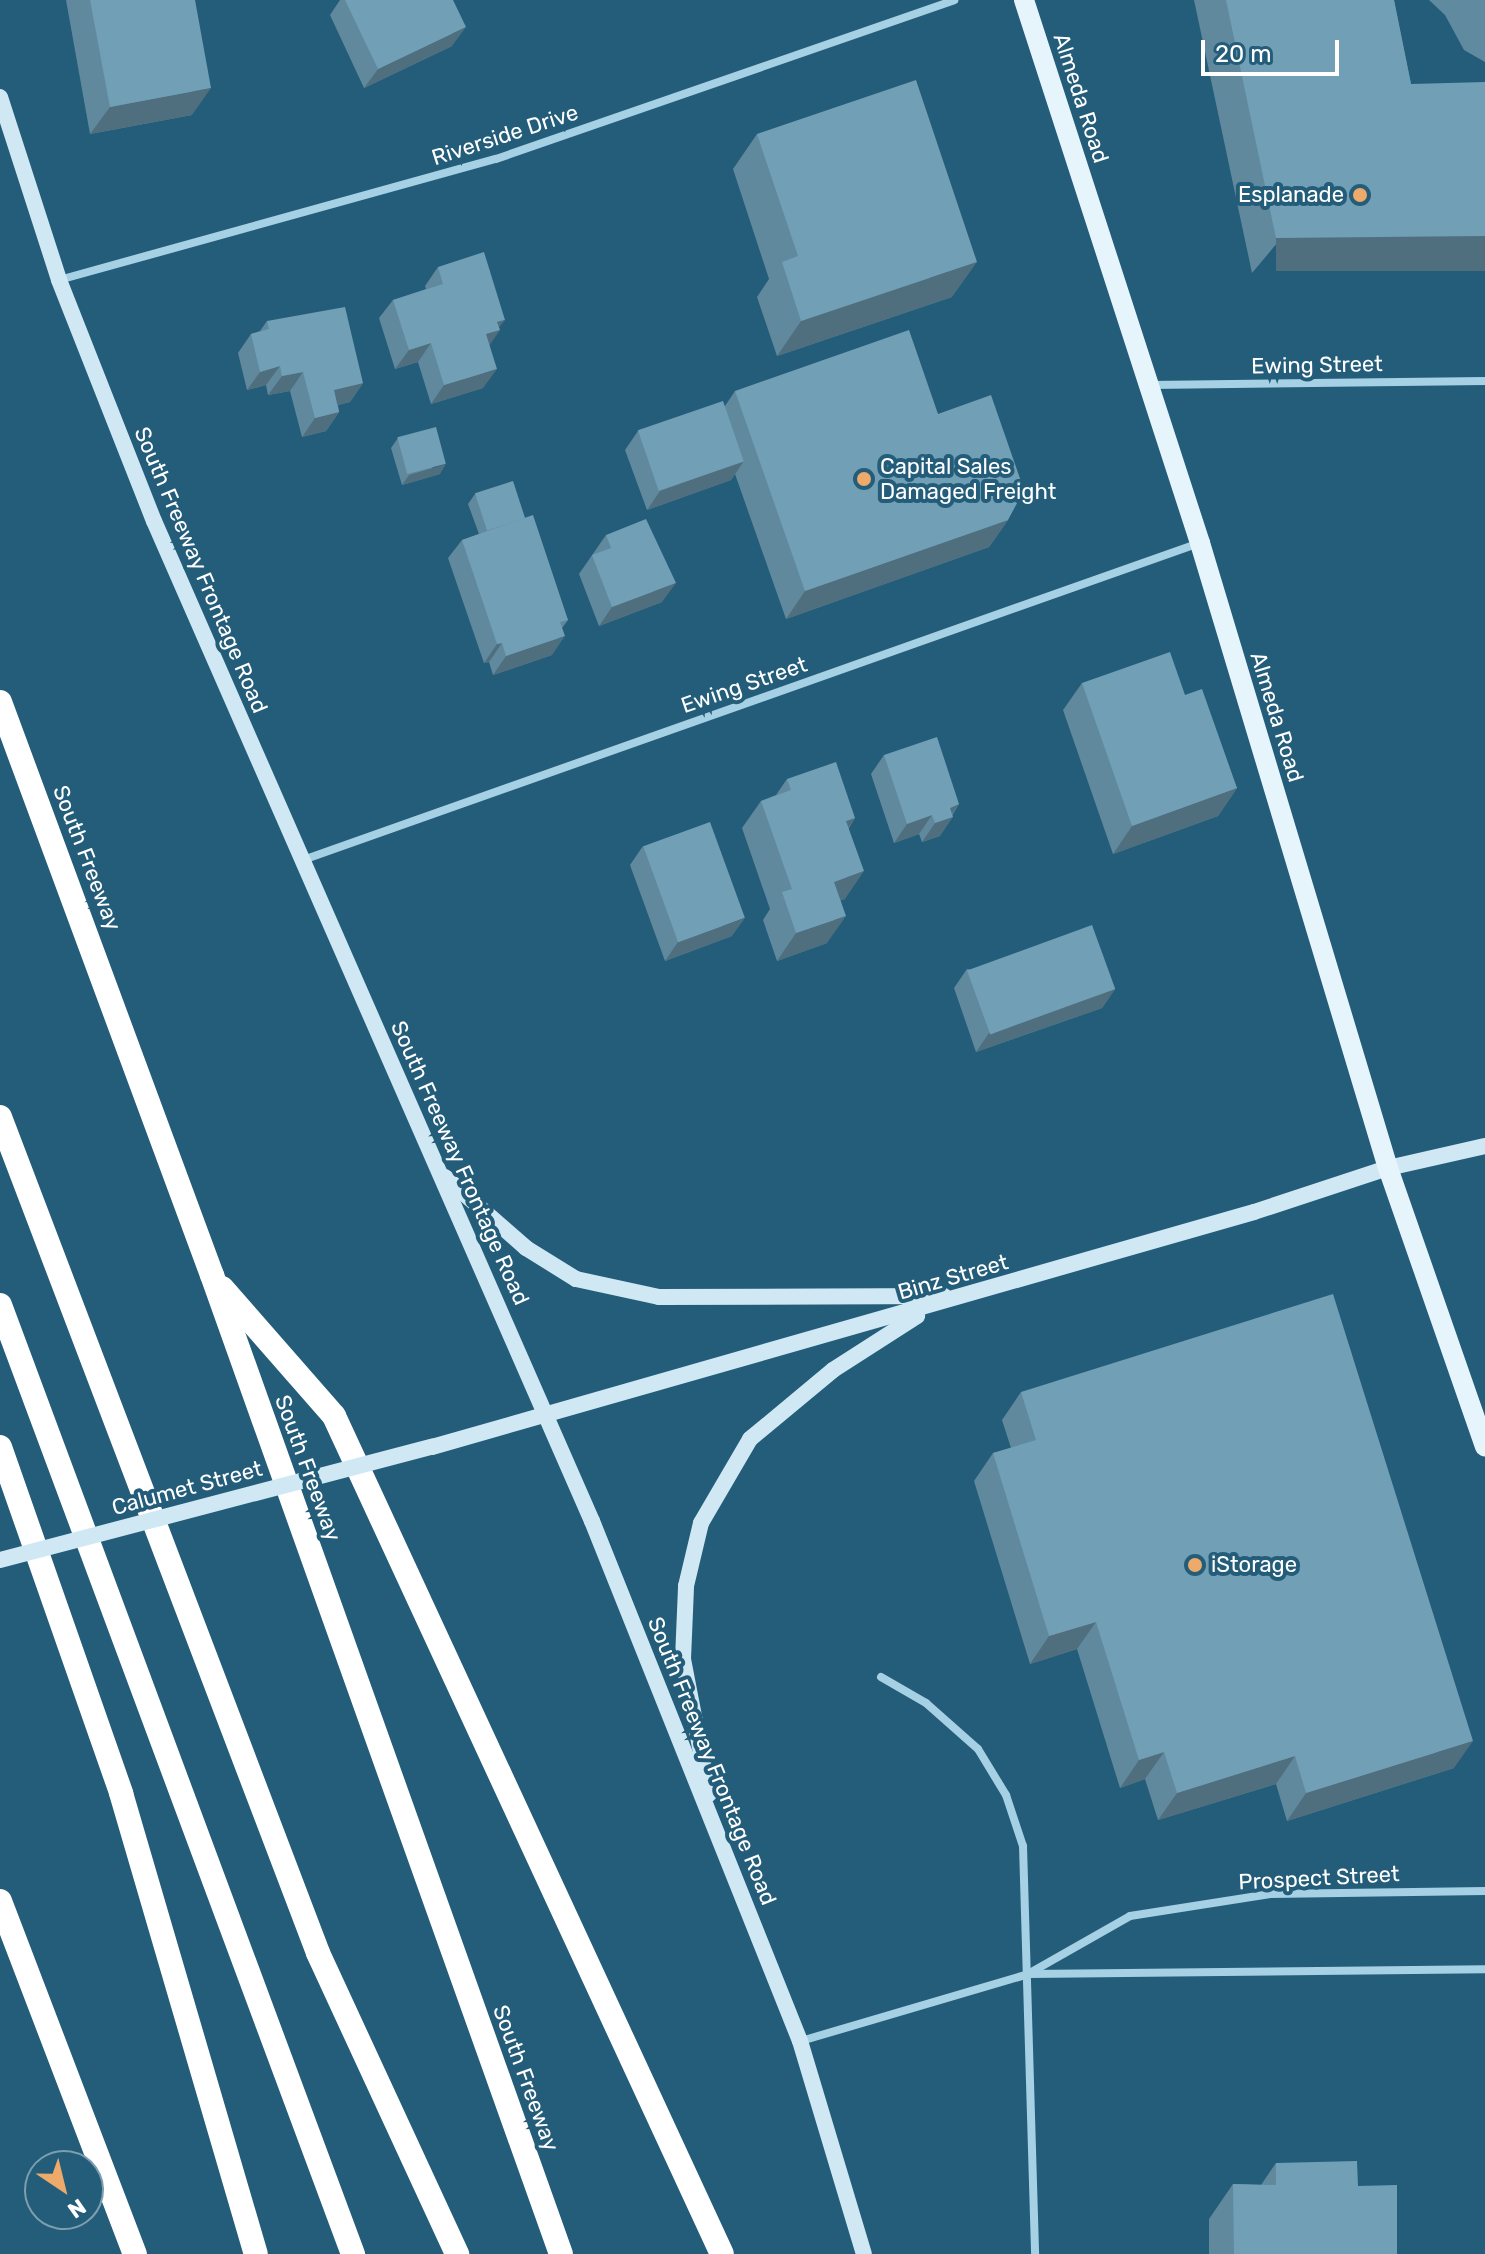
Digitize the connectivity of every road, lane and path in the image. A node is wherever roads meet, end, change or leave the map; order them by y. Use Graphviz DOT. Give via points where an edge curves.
graph roads {
  1 [pos="954,0"];
  2 [pos="1024,0"];
  3 [pos="0,97"];
  4 [pos="59,280"];
  5 [pos="1485,381"];
  6 [pos="1150,385"];
  7 [pos="1200,543"];
  8 [pos="0,702"];
  9 [pos="300,861"];
  10 [pos="0,1117"];
  11 [pos="1485,1146"];
  12 [pos="1388,1168"];
  13 [pos="439,1172"];
  14 [pos="212,1275"];
  15 [pos="966,1295"];
  16 [pos="0,1305"];
  17 [pos="933,1305"];
  18 [pos="550,1416"];
  19 [pos="0,1447"];
  20 [pos="432,1447"];
  21 [pos="1485,1447"];
  22 [pos="0,1560"];
  23 [pos="881,1677"];
  24 [pos="716,1831"];
  25 [pos="1485,1891"];
  26 [pos="0,1901"];
  27 [pos="1485,1969"];
  28 [pos="1028,1974"];
  29 [pos="800,2041"];
  30 [pos="135,2254"];
  31 [pos="256,2254"];
  32 [pos="353,2254"];
  33 [pos="457,2254"];
  34 [pos="561,2254"];
  35 [pos="722,2254"];
  36 [pos="864,2254"];
  37 [pos="1035,2254"];
  1 -- 4 [label="street, Riverside Drive" via="496,159"];
  2 -- 6 [label="main road, Almeda Road"];
  3 -- 4 [label="main road, South Freeway Frontage Road"];
  4 -- 9 [label="main road, South Freeway Frontage Road" via="154,521"];
  5 -- 6 [label="street, Ewing Street"];
  6 -- 7 [label="main road, Almeda Road"];
  7 -- 9 [label="street, Ewing Street"];
  7 -- 12 [label="main road, Almeda Road"];
  8 -- 14 [label="highway, South Freeway"];
  9 -- 13 [label="main road, South Freeway Frontage Road"];
  10 -- 33 [label="highway" via="318,1953"];
  11 -- 12 [label="main road, Binz Street"];
  12 -- 15 [label="main road, Binz Street"];
  12 -- 21 [label="main road, Almeda Road"];
  13 -- 15 [label="main road" via="526,1248 576,1279 659,1297"];
  13 -- 18 [label="main road, South Freeway Frontage Road"];
  14 -- 34 [label="highway, South Freeway"];
  14 -- 35 [label="highway" via="334,1416"];
  15 -- 17 [label="main road, Binz Street"];
  16 -- 32 [label="highway"];
  17 -- 18 [label="main road, Binz Street"];
  17 -- 24 [label="main road" via="833,1370 750,1439 701,1523 686,1586 683,1659"];
  18 -- 20 [label="main road, Binz Street"];
  18 -- 24 [label="main road, South Freeway Frontage Road"];
  19 -- 31 [label="highway" via="121,1793"];
  20 -- 22 [label="main road, Calumet Street, bridge"];
  23 -- 28 [label="street" via="926,1703 978,1749 1006,1795 1023,1846"];
  24 -- 29 [label="main road, South Freeway Frontage Road"];
  25 -- 28 [label="street, Prospect Street" via="1270,1894 1130,1916"];
  26 -- 30 [label="highway"];
  27 -- 28 [label="street, Prospect Street"];
  28 -- 29 [label="street, Prospect Street"];
  28 -- 37 [label="street"];
  29 -- 36 [label="main road, South Freeway Frontage Road"];
}
